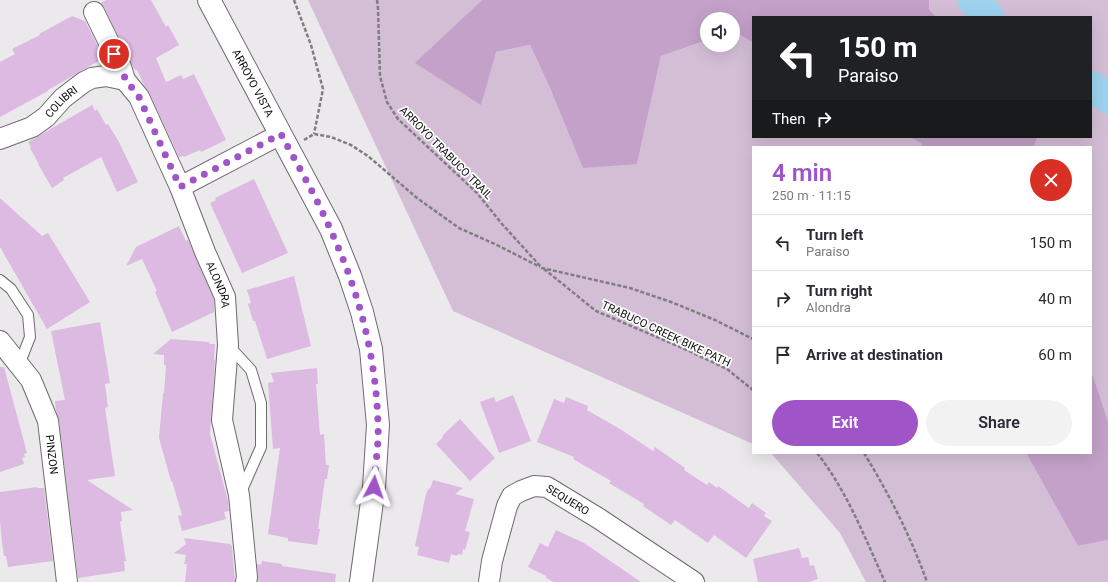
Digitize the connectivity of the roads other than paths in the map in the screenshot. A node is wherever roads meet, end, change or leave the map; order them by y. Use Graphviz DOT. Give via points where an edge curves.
graph roads {
  1 [pos="208,0"];
  2 [pos="94,12"];
  3 [pos="126,80"];
  4 [pos="0,138"];
  5 [pos="285,141"];
  6 [pos="180,187"];
  7 [pos="0,280"];
  8 [pos="0,341"];
  9 [pos="228,345"];
  10 [pos="19,365"];
  11 [pos="239,495"];
  12 [pos="67,582"];
  13 [pos="246,582"];
  14 [pos="361,582"];
  15 [pos="489,582"];
  16 [pos="694,582"];
  1 -- 5 [label="street, ARROYO VISTA"];
  2 -- 3 [label="street, ALONDRA"];
  3 -- 4 [label="street, COLIBRI" via="106,76 88,80 63,98 46,117 32,127"];
  3 -- 6 [label="street, ALONDRA" via="139,97"];
  5 -- 6 [label="street"];
  5 -- 14 [label="street, ARROYO VISTA" via="331,229 362,312 370,349 378,425 374,487"];
  6 -- 9 [label="street, ALONDRA" via="225,297"];
  7 -- 10 [label="lane" via="11,289 28,315 30,337"];
  8 -- 10 [label="street, PINZON"];
  9 -- 11 [label="street, ALONDRA" via="222,420"];
  9 -- 11 [label="lane" via="251,370 261,403 261,447"];
  10 -- 12 [label="street, PINZON" via="31,380 48,421"];
  11 -- 13 [label="street, ALONDRA"];
  15 -- 16 [label="street, SEQUERO" via="507,506 512,496 534,486 547,487"];
}
